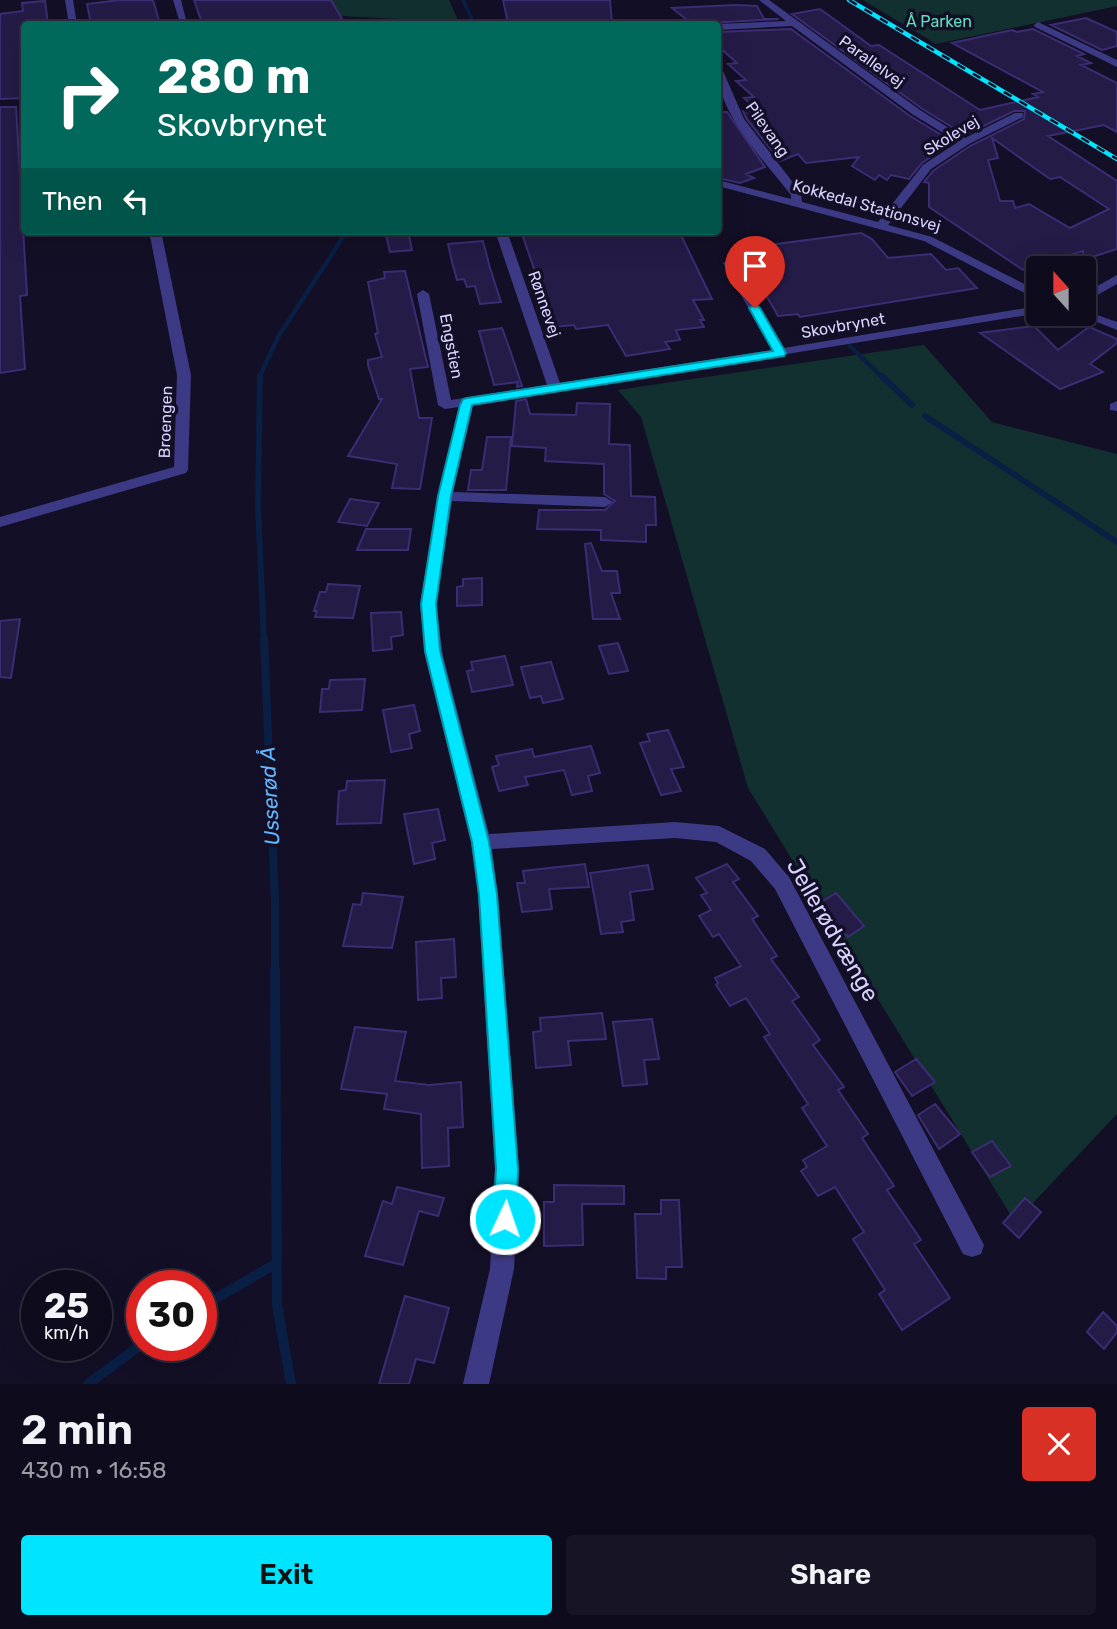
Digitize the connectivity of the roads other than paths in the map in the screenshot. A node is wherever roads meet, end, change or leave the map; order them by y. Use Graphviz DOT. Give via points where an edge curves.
graph roads {
  1 [pos="68,0"];
  2 [pos="177,0"];
  3 [pos="763,0"];
  4 [pos="72,21"];
  5 [pos="183,21"];
  6 [pos="794,23"];
  7 [pos="1038,25"];
  8 [pos="721,27"];
  9 [pos="1117,64"];
  10 [pos="721,78"];
  11 [pos="1019,116"];
  12 [pos="965,142"];
  13 [pos="721,184"];
  14 [pos="796,202"];
  15 [pos="882,225"];
  16 [pos="156,235"];
  17 [pos="502,235"];
  18 [pos="729,263"];
  19 [pos="1117,279"];
  20 [pos="1026,290"];
  21 [pos="1096,291"];
  22 [pos="423,293"];
  23 [pos="1026,312"];
  24 [pos="1096,319"];
  25 [pos="1117,326"];
  26 [pos="780,353"];
  27 [pos="555,388"];
  28 [pos="467,401"];
  29 [pos="445,405"];
  30 [pos="445,496"];
  31 [pos="605,502"];
  32 [pos="0,522"];
  33 [pos="481,842"];
  34 [pos="972,1245"];
  35 [pos="476,1384"];
  1 -- 4 [label="street"];
  2 -- 5 [label="street"];
  3 -- 6 [label="street, Parallelvej"];
  6 -- 8 [label="street"];
  6 -- 12 [label="street, Parallelvej"];
  7 -- 9 [label="street"];
  10 -- 14 [label="street, Pilevang" via="739,120 797,195"];
  11 -- 12 [label="street, Skolevej"];
  12 -- 15 [label="street, Skolevej" via="927,167"];
  13 -- 14 [label="street, Kokkedal Stationsvej"];
  14 -- 15 [label="street, Kokkedal Stationsvej"];
  15 -- 20 [label="street, Kokkedal Stationsvej" via="928,239"];
  16 -- 32 [label="street, Broengen" via="184,376 181,470"];
  17 -- 27 [label="street, Rønnevej"];
  18 -- 26 [label="street"];
  19 -- 21 [label="street"];
  22 -- 29 [label="street, Engstien"];
  23 -- 26 [label="street, Skovbrynet"];
  24 -- 25 [label="street"];
  26 -- 27 [label="street, Skovbrynet"];
  27 -- 28 [label="street, Skovbrynet"];
  28 -- 29 [label="street, Skovbrynet"];
  28 -- 30 [label="street"];
  30 -- 31 [label="street"];
  30 -- 33 [label="street" via="428,604 433,651"];
  33 -- 34 [label="street, Jellerødvænge" via="676,830 719,834 758,855 782,883"];
  33 -- 35 [label="street" via="507,1169 502,1269"];
}
